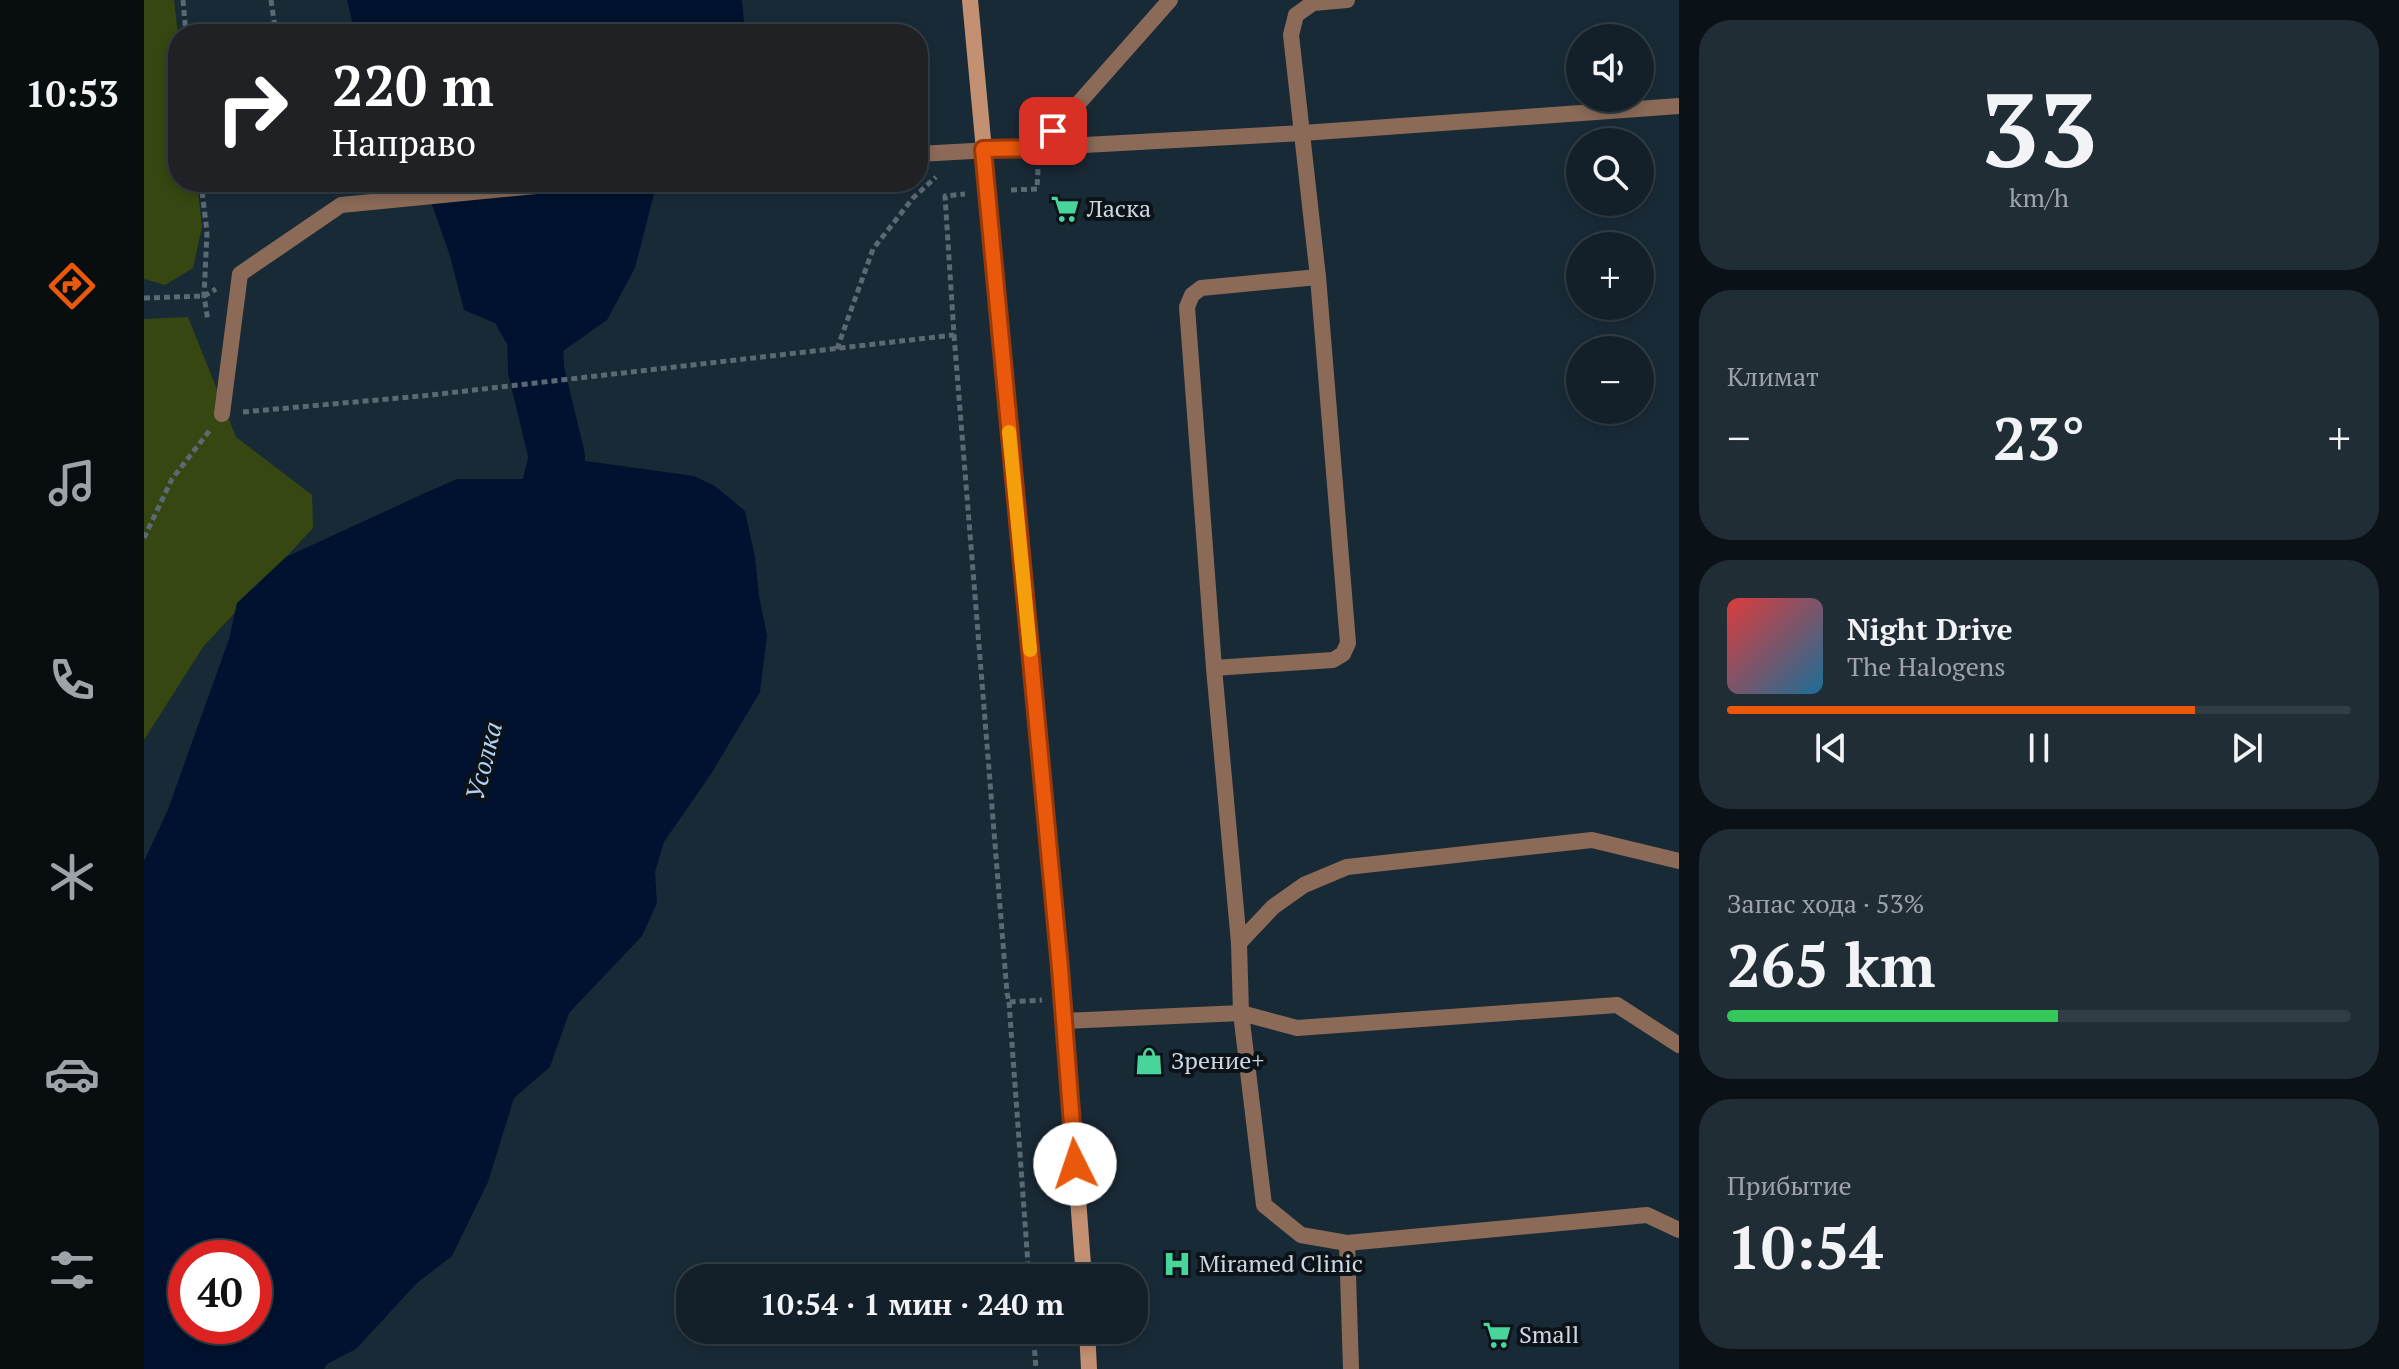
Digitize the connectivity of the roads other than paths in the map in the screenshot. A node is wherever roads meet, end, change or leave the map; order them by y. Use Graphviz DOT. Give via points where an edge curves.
graph roads {
  1 [pos="970,0"];
  2 [pos="1170,0"];
  3 [pos="1347,0"];
  4 [pos="1679,106"];
  5 [pos="1303,133"];
  6 [pos="1039,148"];
  7 [pos="983,149"];
  8 [pos="928,153"];
  9 [pos="474,192"];
  10 [pos="1318,277"];
  11 [pos="222,414"];
  12 [pos="1214,668"];
  13 [pos="1679,861"];
  14 [pos="1239,943"];
  15 [pos="1241,1013"];
  16 [pos="1064,1021"];
  17 [pos="1679,1045"];
  18 [pos="1679,1230"];
  19 [pos="1347,1243"];
  20 [pos="1083,1264"];
  21 [pos="1088,1344"];
  22 [pos="1089,1369"];
  23 [pos="1351,1369"];
  1 -- 7 [label="street"];
  2 -- 6 [label="lane"];
  3 -- 5 [label="lane" via="1313,3 1296,15 1291,35"];
  4 -- 5 [label="lane"];
  5 -- 6 [label="lane"];
  5 -- 10 [label="lane"];
  6 -- 7 [label="lane"];
  7 -- 8 [label="lane"];
  7 -- 16 [label="street"];
  9 -- 11 [label="lane" via="341,205 240,274"];
  10 -- 12 [label="lane" via="1201,288 1187,307"];
  10 -- 12 [label="lane" via="1348,643 1333,660"];
  12 -- 14 [label="lane"];
  13 -- 14 [label="lane" via="1592,840 1347,867 1304,885 1273,907"];
  14 -- 15 [label="lane"];
  15 -- 16 [label="lane"];
  15 -- 17 [label="lane" via="1297,1028 1617,1005"];
  15 -- 19 [label="lane" via="1264,1205 1301,1235"];
  16 -- 20 [label="street"];
  18 -- 19 [label="lane" via="1647,1215"];
  19 -- 23 [label="lane"];
  21 -- 22 [label="street"];
}
